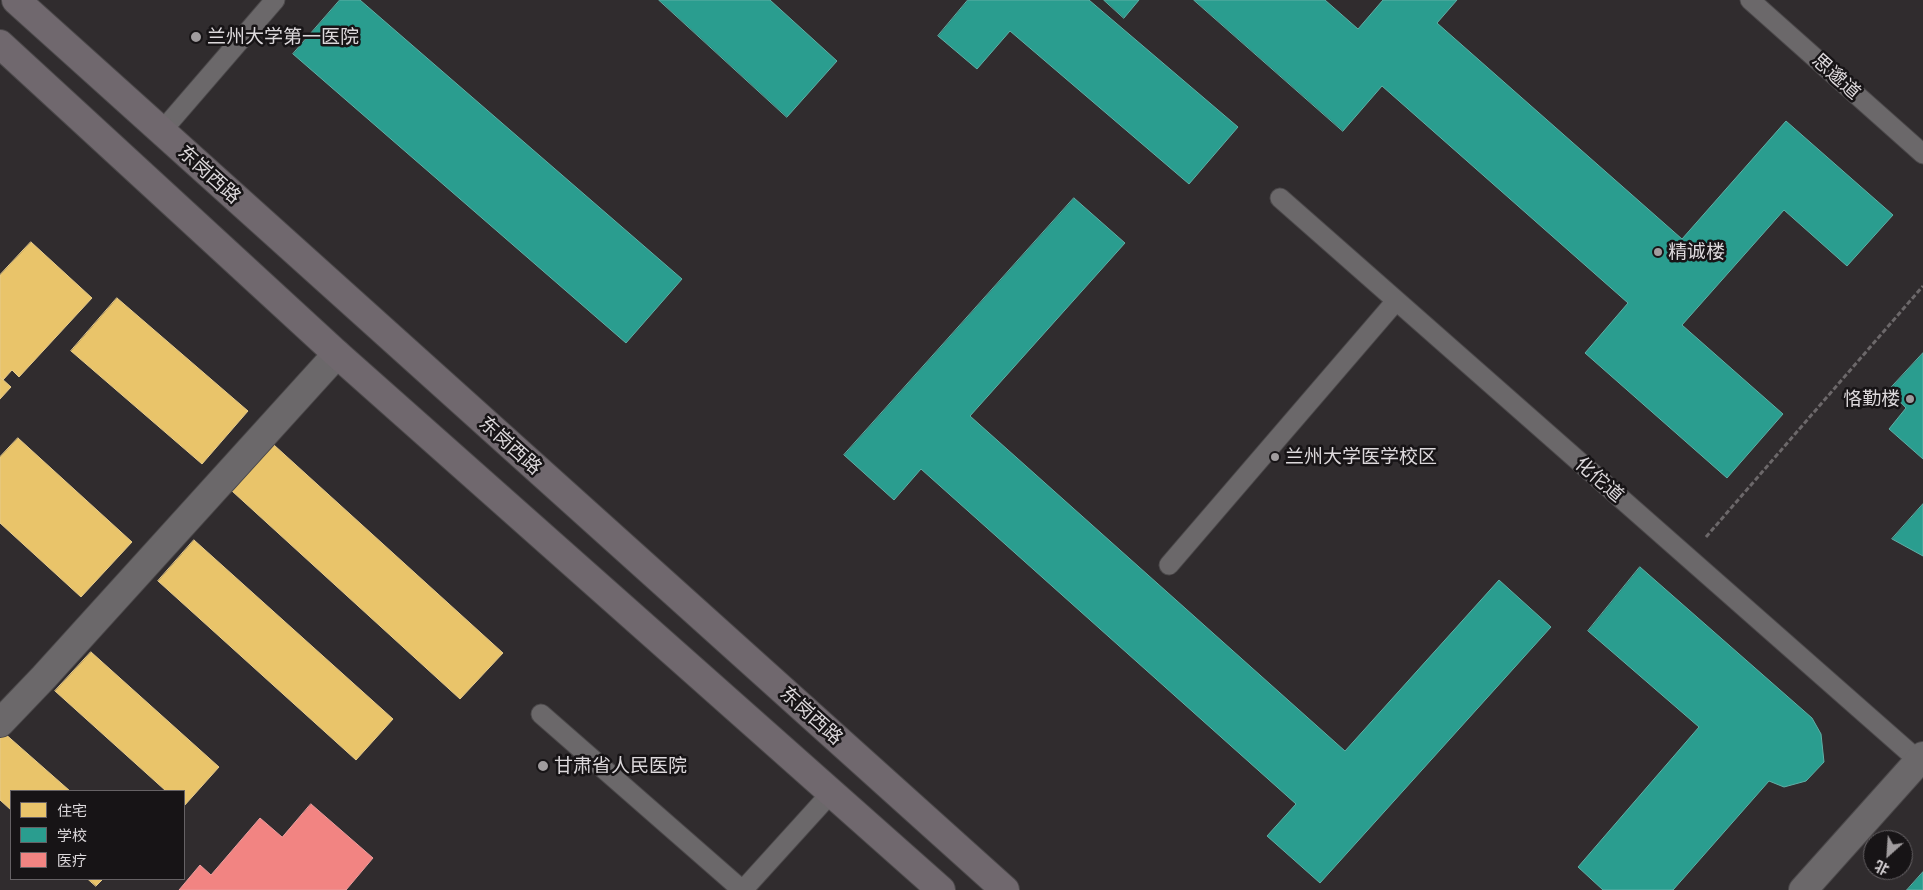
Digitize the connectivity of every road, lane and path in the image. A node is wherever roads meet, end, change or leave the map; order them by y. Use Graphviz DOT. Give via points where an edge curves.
graph roads {
  1 [pos="16,0"];
  2 [pos="274,0"];
  3 [pos="1750,0"];
  4 [pos="0,44"];
  5 [pos="161,132"];
  6 [pos="1923,154"];
  7 [pos="1280,198"];
  8 [pos="1923,286"];
  9 [pos="1396,301"];
  10 [pos="337,354"];
  11 [pos="1688,558"];
  12 [pos="1169,565"];
  13 [pos="541,714"];
  14 [pos="0,723"];
  15 [pos="1921,759"];
  16 [pos="831,793"];
  17 [pos="742,890"];
  18 [pos="941,890"];
  19 [pos="1005,890"];
  20 [pos="1802,890"];
  1 -- 5 [label="main road, 东岗西路"];
  2 -- 5 [label="lane"];
  3 -- 6 [label="lane, 思邈道"];
  4 -- 10 [label="main road"];
  5 -- 19 [label="main road, 东岗西路"];
  7 -- 9 [label="lane, 化佗道"];
  8 -- 11 [label="path"];
  9 -- 11 [label="lane, 化佗道"];
  9 -- 12 [label="lane"];
  10 -- 14 [label="street"];
  10 -- 16 [label="main road"];
  11 -- 15 [label="lane, 化佗道"];
  13 -- 17 [label="lane"];
  15 -- 20 [label="street"];
  16 -- 17 [label="lane"];
  16 -- 18 [label="main road"];
}
